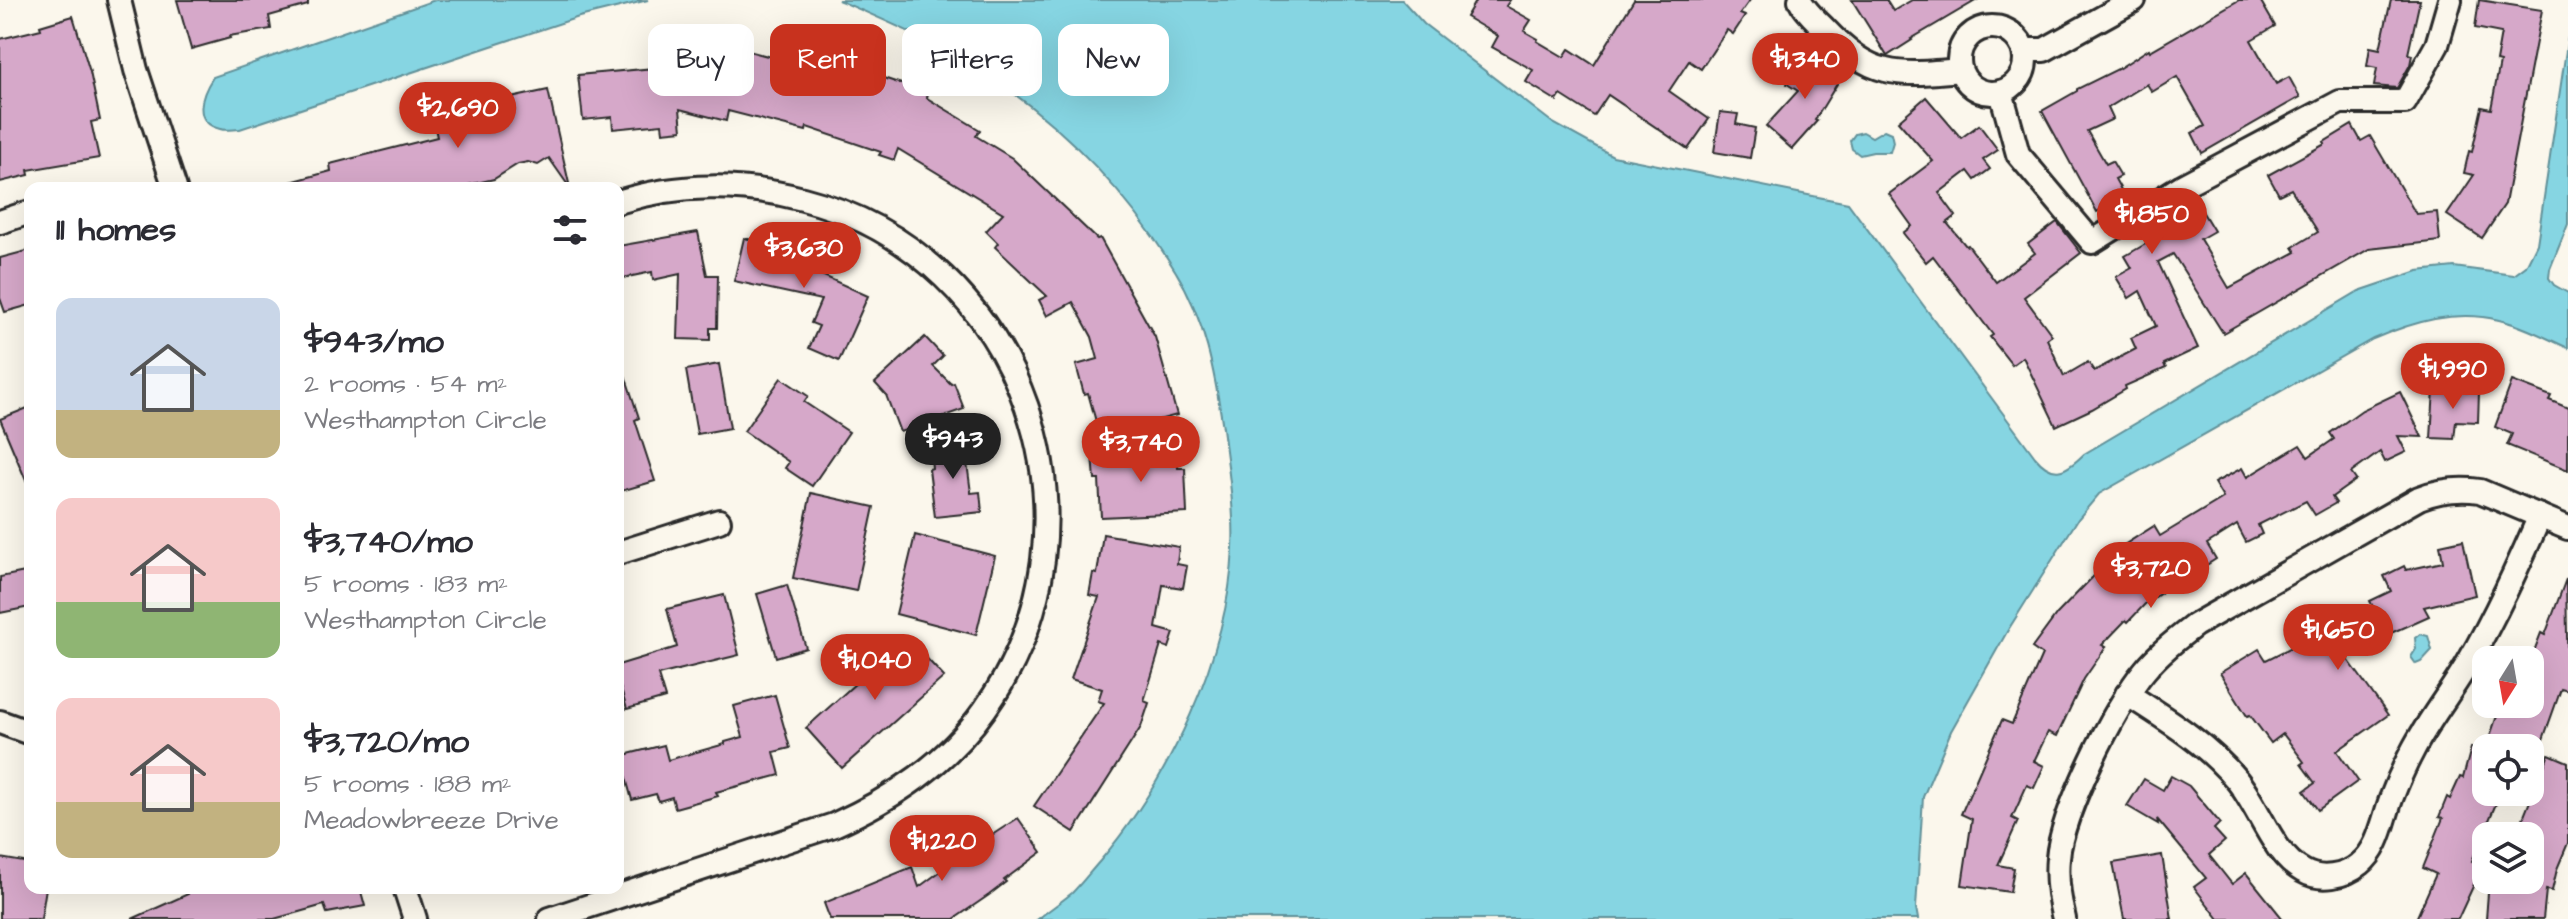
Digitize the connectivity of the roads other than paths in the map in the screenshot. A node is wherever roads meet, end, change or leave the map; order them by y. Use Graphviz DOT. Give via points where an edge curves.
graph roads {
  1 [pos="119,0"];
  2 [pos="1800,0"];
  3 [pos="2134,0"];
  4 [pos="2450,0"];
  5 [pos="2024,50"];
  6 [pos="1960,70"];
  7 [pos="2001,92"];
  8 [pos="173,182"];
  9 [pos="624,201"];
  10 [pos="24,214"];
  11 [pos="0,222"];
  12 [pos="2540,516"];
  13 [pos="719,521"];
  14 [pos="2568,528"];
  15 [pos="624,551"];
  16 [pos="2127,694"];
  17 [pos="0,722"];
  18 [pos="24,731"];
  19 [pos="407,894"];
  20 [pos="415,919"];
  21 [pos="550,919"];
  22 [pos="2064,919"];
  1 -- 8 [label="street"];
  2 -- 6 [label="street" via="1859,60 1912,75"];
  3 -- 5 [label="street" via="2044,50"];
  4 -- 7 [label="street" via="2437,45 2405,102 2340,102 2182,186 2092,242 2018,154"];
  5 -- 6 [label="street" via="2003,28 1982,28 1965,40"];
  5 -- 7 [label="street" via="2024,71"];
  6 -- 7 [label="street" via="1981,91"];
  9 -- 21 [label="street" via="705,187 778,193 862,220 924,260 985,324 1021,388 1039,445 1047,532 1035,604 1014,659 984,710 923,774 874,807 834,825"];
  10 -- 11 [label="street"];
  12 -- 14 [label="street"];
  12 -- 16 [label="street" via="2480,491 2449,489 2419,498 2195,625"];
  12 -- 16 [label="street" via="2509,588 2413,749 2376,843 2347,872 2320,876 2288,862 2226,768 2182,729"];
  13 -- 15 [label="street"];
  16 -- 22 [label="street" via="2062,832 2057,873"];
  17 -- 18 [label="street"];
  19 -- 20 [label="street"];
}
